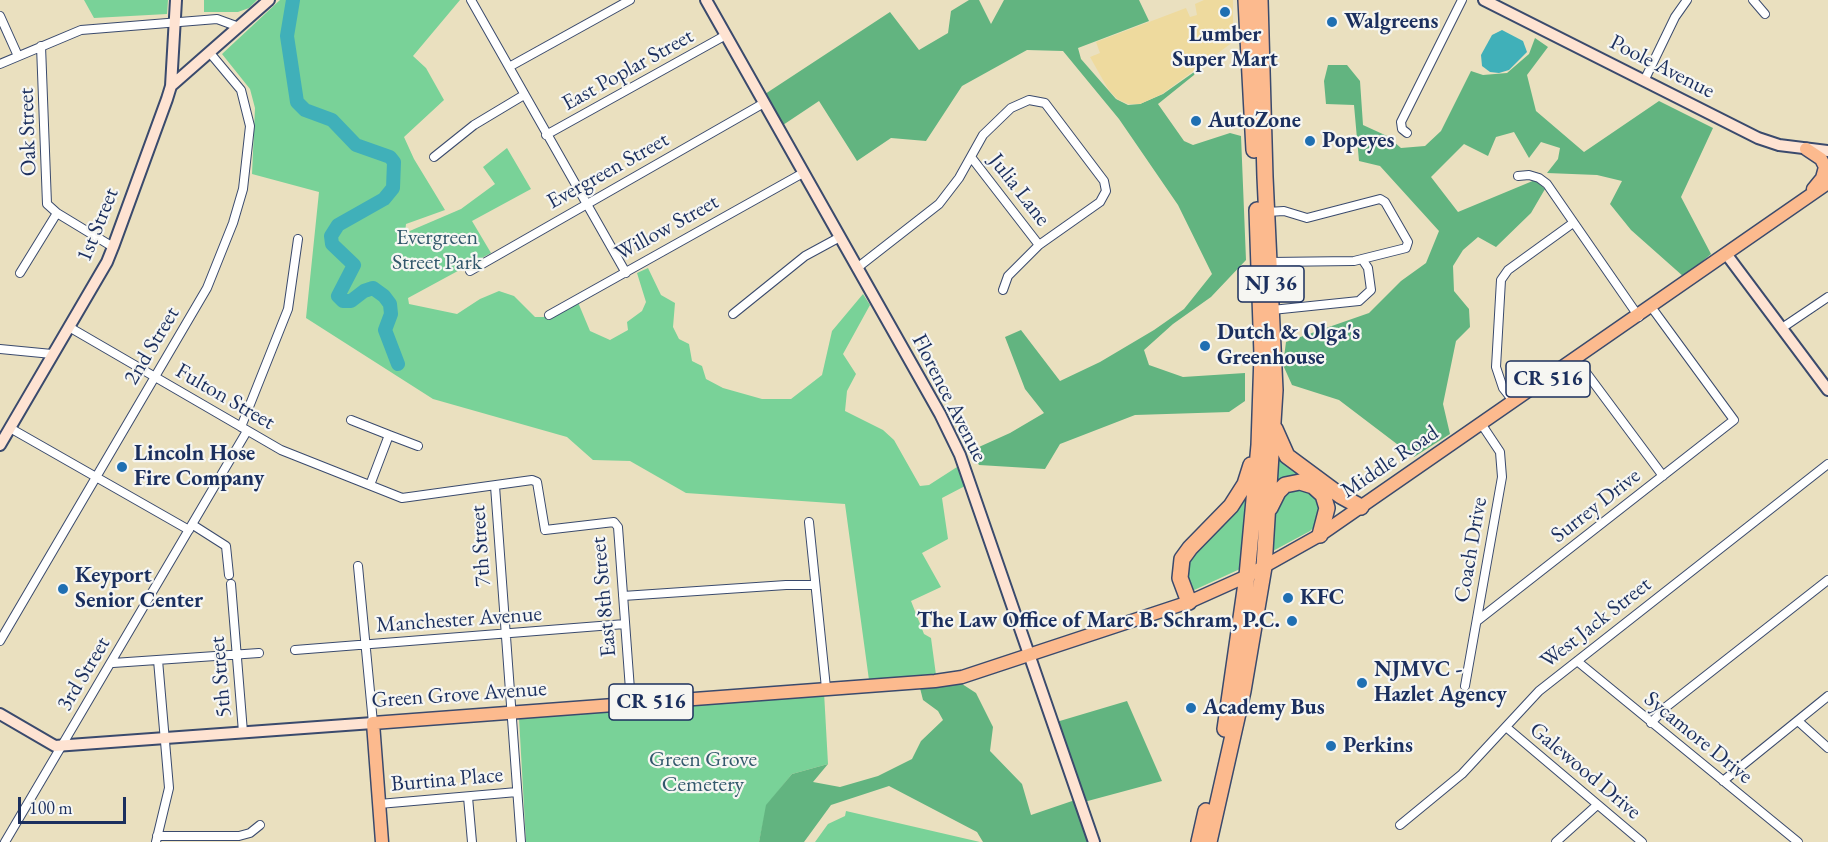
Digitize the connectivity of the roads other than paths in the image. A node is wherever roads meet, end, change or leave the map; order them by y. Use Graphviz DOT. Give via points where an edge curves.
graph roads {
  1 [pos="176,0"];
  2 [pos="269,0"];
  3 [pos="471,0"];
  4 [pos="630,0"];
  5 [pos="706,0"];
  6 [pos="1246,0"];
  7 [pos="1260,0"];
  8 [pos="1269,0"];
  9 [pos="1462,0"];
  10 [pos="1484,0"];
  11 [pos="1687,0"];
  12 [pos="1753,0"];
  13 [pos="1765,14"];
  14 [pos="0,16"];
  15 [pos="175,21"];
  16 [pos="1262,21"];
  17 [pos="239,27"];
  18 [pos="726,35"];
  19 [pos="41,46"];
  20 [pos="210,53"];
  21 [pos="18,56"];
  22 [pos="0,64"];
  23 [pos="509,67"];
  24 [pos="1645,79"];
  25 [pos="171,86"];
  26 [pos="524,95"];
  27 [pos="764,103"];
  28 [pos="1407,133"];
  29 [pos="546,135"];
  30 [pos="1806,149"];
  31 [pos="1828,151"];
  32 [pos="434,157"];
  33 [pos="970,157"];
  34 [pos="803,173"];
  35 [pos="1518,176"];
  36 [pos="1828,183"];
  37 [pos="1806,198"];
  38 [pos="586,204"];
  39 [pos="1267,212"];
  40 [pos="57,213"];
  41 [pos="1573,223"];
  42 [pos="840,237"];
  43 [pos="298,239"];
  44 [pos="1039,245"];
  45 [pos="113,247"];
  46 [pos="1727,255"];
  47 [pos="1362,259"];
  48 [pos="1270,262"];
  49 [pos="857,268"];
  50 [pos="470,271"];
  51 [pos="20,273"];
  52 [pos="626,273"];
  53 [pos="1002,290"];
  54 [pos="1828,297"];
  55 [pos="1652,308"];
  56 [pos="1272,310"];
  57 [pos="733,314"];
  58 [pos="549,315"];
  59 [pos="1639,316"];
  60 [pos="69,327"];
  61 [pos="1782,328"];
  62 [pos="0,349"];
  63 [pos="52,354"];
  64 [pos="1576,359"];
  65 [pos="155,377"];
  66 [pos="1828,390"];
  67 [pos="1514,402"];
  68 [pos="351,420"];
  69 [pos="1273,423"];
  70 [pos="1482,425"];
  71 [pos="10,428"];
  72 [pos="244,429"];
  73 [pos="389,435"];
  74 [pos="1,442"];
  75 [pos="1259,445"];
  76 [pos="418,446"];
  77 [pos="1828,464"];
  78 [pos="95,476"];
  79 [pos="1663,476"];
  80 [pos="370,486"];
  81 [pos="495,486"];
  82 [pos="1361,507"];
  83 [pos="1267,513"];
  84 [pos="809,522"];
  85 [pos="616,524"];
  86 [pos="191,528"];
  87 [pos="1320,535"];
  88 [pos="358,567"];
  89 [pos="1264,567"];
  90 [pos="229,575"];
  91 [pos="1247,576"];
  92 [pos="1828,580"];
  93 [pos="231,584"];
  94 [pos="815,585"];
  95 [pos="623,597"];
  96 [pos="1189,602"];
  97 [pos="1477,621"];
  98 [pos="625,624"];
  99 [pos="505,634"];
  100 [pos="0,641"];
  101 [pos="364,645"];
  102 [pos="295,650"];
  103 [pos="259,653"];
  104 [pos="238,654"];
  105 [pos="1030,656"];
  106 [pos="158,660"];
  107 [pos="1577,661"];
  108 [pos="112,663"];
  109 [pos="929,681"];
  110 [pos="1465,686"];
  111 [pos="826,688"];
  112 [pos="1828,696"];
  113 [pos="631,703"];
  114 [pos="511,712"];
  115 [pos="0,714"];
  116 [pos="1798,721"];
  117 [pos="373,723"];
  118 [pos="1651,723"];
  119 [pos="1506,727"];
  120 [pos="243,732"];
  121 [pos="165,738"];
  122 [pos="63,746"];
  123 [pos="1828,748"];
  124 [pos="1723,781"];
  125 [pos="517,792"];
  126 [pos="468,796"];
  127 [pos="379,804"];
  128 [pos="1596,806"];
  129 [pos="260,825"];
  130 [pos="1400,825"];
  131 [pos="156,839"];
  132 [pos="5,842"];
  133 [pos="382,842"];
  134 [pos="472,842"];
  135 [pos="521,842"];
  136 [pos="1094,842"];
  137 [pos="1198,842"];
  138 [pos="1209,842"];
  139 [pos="1556,842"];
  140 [pos="1642,842"];
  141 [pos="1798,842"];
  1 -- 15 [label="street, 1st Street"];
  2 -- 17 [label="street"];
  3 -- 23 [label="street"];
  4 -- 23 [label="street"];
  5 -- 18 [label="street, Florence Avenue"];
  6 -- 75 [label="highway, NJ 36" via="1260,280"];
  7 -- 16 [label="highway, NJ 36"];
  8 -- 16 [label="highway"];
  9 -- 28 [label="street" via="1401,122"];
  10 -- 24 [label="street, Poole Avenue"];
  11 -- 24 [label="street"];
  12 -- 13 [label="street"];
  14 -- 21 [label="street"];
  15 -- 17 [label="street" via="217,19"];
  15 -- 19 [label="street" via="81,30"];
  15 -- 25 [label="street, 1st Street"];
  16 -- 39 [label="highway, NJ 36"];
  17 -- 20 [label="street"];
  18 -- 27 [label="street, Florence Avenue"];
  18 -- 29 [label="street, East Poplar Street"];
  19 -- 21 [label="street"];
  19 -- 40 [label="street, Oak Street" via="47,204"];
  20 -- 25 [label="street"];
  20 -- 65 [label="street, 2nd Street" via="241,90 247,106 250,126 243,189 210,282"];
  21 -- 22 [label="street"];
  23 -- 26 [label="street"];
  24 -- 30 [label="street, Poole Avenue" via="1758,138"];
  25 -- 45 [label="street, 1st Street"];
  26 -- 29 [label="street"];
  26 -- 32 [label="street" via="474,125"];
  27 -- 34 [label="street, Florence Avenue"];
  27 -- 38 [label="street, Evergreen Street"];
  29 -- 38 [label="street"];
  30 -- 31 [label="street, Poole Avenue"];
  30 -- 37 [label="main road" via="1821,159 1825,171"];
  33 -- 44 [label="street, Julia Lane"];
  33 -- 44 [label="street" via="983,135 1011,108 1029,100 1046,103 1104,181 1106,191 1100,202"];
  33 -- 49 [label="street" via="939,204"];
  34 -- 42 [label="street, Florence Avenue"];
  34 -- 52 [label="street, Willow Street"];
  35 -- 41 [label="street" via="1542,180"];
  36 -- 37 [label="main road, Middle Road / CR 516"];
  37 -- 46 [label="main road, Middle Road / CR 516"];
  38 -- 50 [label="street, Evergreen Street"];
  38 -- 52 [label="street"];
  39 -- 47 [label="street" via="1284,211 1307,218 1383,200 1408,242 1406,248"];
  39 -- 48 [label="highway, NJ 36"];
  40 -- 45 [label="street"];
  40 -- 51 [label="street"];
  41 -- 59 [label="street"];
  41 -- 67 [label="street" via="1508,270 1501,280 1496,367 1503,388"];
  42 -- 49 [label="street, Florence Avenue"];
  42 -- 57 [label="street" via="805,256"];
  43 -- 72 [label="street, 3rd Street" via="288,309"];
  44 -- 53 [label="street" via="1008,276"];
  45 -- 60 [label="street, 1st Street"];
  46 -- 55 [label="main road, Middle Road / CR 516"];
  46 -- 61 [label="street"];
  47 -- 48 [label="street"];
  47 -- 56 [label="street" via="1368,268 1371,290 1359,301"];
  48 -- 56 [label="highway, NJ 36"];
  49 -- 105 [label="street, Florence Avenue" via="960,455"];
  52 -- 58 [label="street, Willow Street"];
  54 -- 61 [label="street"];
  55 -- 59 [label="main road, Middle Road / CR 516"];
  55 -- 79 [label="street, Surrey Drive" via="1734,417 1729,426"];
  56 -- 69 [label="highway, NJ 36"];
  59 -- 64 [label="main road, Middle Road / CR 516"];
  60 -- 63 [label="street, 1st Street"];
  60 -- 65 [label="street, Fulton Street"];
  61 -- 66 [label="street"];
  62 -- 63 [label="street"];
  63 -- 71 [label="street, 1st Street"];
  64 -- 67 [label="main road, Middle Road / CR 516"];
  64 -- 79 [label="street"];
  65 -- 72 [label="street, Fulton Street"];
  65 -- 78 [label="street, 2nd Street"];
  67 -- 70 [label="main road, Middle Road / CR 516"];
  68 -- 73 [label="street"];
  69 -- 82 [label="highway" via="1287,456"];
  69 -- 83 [label="highway, NJ 36"];
  70 -- 82 [label="main road, Middle Road / CR 516"];
  70 -- 97 [label="street, Coach Drive" via="1499,449 1503,468"];
  71 -- 74 [label="street, 1st Street"];
  71 -- 78 [label="street"];
  72 -- 80 [label="street, Fulton Street" via="296,458"];
  72 -- 86 [label="street, 3rd Street"];
  73 -- 76 [label="street"];
  73 -- 80 [label="street"];
  75 -- 91 [label="highway, NJ 36"];
  75 -- 96 [label="highway" via="1245,484 1231,506 1182,559 1180,578"];
  77 -- 107 [label="street, West Jack Street"];
  78 -- 86 [label="street"];
  78 -- 100 [label="street, 2nd Street"];
  79 -- 97 [label="street, Surrey Drive"];
  80 -- 81 [label="street, Fulton Street" via="408,498"];
  81 -- 85 [label="street, Fulton Street" via="536,478 545,530"];
  81 -- 99 [label="street, 7th Street"];
  82 -- 87 [label="main road, Middle Road / CR 516"];
  83 -- 87 [label="highway" via="1285,485 1306,483 1318,489 1326,501 1327,514"];
  83 -- 89 [label="highway, NJ 36"];
  84 -- 94 [label="street"];
  85 -- 95 [label="street, East 8th Street"];
  86 -- 90 [label="street" via="226,546"];
  86 -- 108 [label="street, 3rd Street"];
  87 -- 89 [label="main road, Middle Road / CR 516"];
  88 -- 101 [label="street"];
  89 -- 91 [label="main road, Middle Road / CR 516"];
  89 -- 138 [label="highway, NJ 36" via="1232,746"];
  91 -- 96 [label="main road, Middle Road / CR 516"];
  91 -- 137 [label="highway, NJ 36" via="1226,725"];
  92 -- 118 [label="street" via="1666,707"];
  93 -- 104 [label="street, 5th Street"];
  94 -- 95 [label="street"];
  94 -- 111 [label="street"];
  95 -- 98 [label="street, East 8th Street"];
  96 -- 105 [label="main road, Middle Road / CR 516"];
  97 -- 110 [label="street, Coach Drive"];
  98 -- 99 [label="street, Manchester Avenue"];
  98 -- 113 [label="street, East 8th Street"];
  99 -- 101 [label="street, Manchester Avenue"];
  99 -- 114 [label="street, 7th Street"];
  101 -- 102 [label="street, Manchester Avenue"];
  101 -- 117 [label="street"];
  103 -- 104 [label="street"];
  104 -- 106 [label="street"];
  104 -- 120 [label="street, 5th Street"];
  105 -- 109 [label="main road, Middle Road / CR 516" via="976,674"];
  105 -- 136 [label="street, Florence Avenue"];
  106 -- 108 [label="street"];
  106 -- 121 [label="street"];
  107 -- 118 [label="street, Sycamore Drive"];
  107 -- 119 [label="street, West Jack Street" via="1539,690"];
  108 -- 122 [label="street, 3rd Street"];
  109 -- 111 [label="main road, Green Grove Avenue / CR 516"];
  111 -- 113 [label="main road, Green Grove Avenue / CR 516"];
  112 -- 116 [label="street"];
  113 -- 114 [label="main road, Green Grove Avenue / CR 516"];
  114 -- 117 [label="main road, Green Grove Avenue / CR 516"];
  114 -- 125 [label="street, 7th Street"];
  115 -- 122 [label="street, Green Grove Avenue" via="55,746"];
  116 -- 123 [label="street"];
  116 -- 124 [label="street"];
  117 -- 120 [label="street, Green Grove Avenue"];
  117 -- 127 [label="main road"];
  118 -- 124 [label="street, Sycamore Drive"];
  119 -- 128 [label="street, Galewood Drive"];
  119 -- 130 [label="street, West Jack Street" via="1462,774"];
  120 -- 121 [label="street, Green Grove Avenue"];
  121 -- 122 [label="street, Green Grove Avenue"];
  121 -- 131 [label="street" via="169,788"];
  122 -- 132 [label="street, 3rd Street"];
  124 -- 141 [label="street, Sycamore Drive"];
  125 -- 126 [label="street, Burtina Place"];
  125 -- 135 [label="street, 7th Street"];
  126 -- 127 [label="street, Burtina Place"];
  126 -- 134 [label="street"];
  127 -- 133 [label="main road"];
  128 -- 139 [label="street"];
  128 -- 140 [label="street, Galewood Drive"];
  129 -- 131 [label="street" via="239,836"];
}
